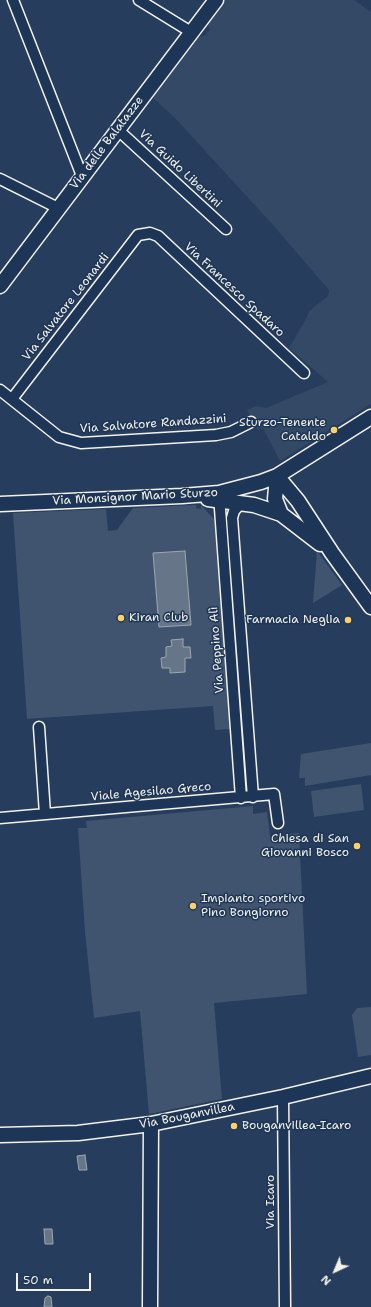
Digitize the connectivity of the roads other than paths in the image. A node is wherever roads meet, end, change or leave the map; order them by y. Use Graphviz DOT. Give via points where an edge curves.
graph roads {
  1 [pos="13,0"];
  2 [pos="139,0"];
  3 [pos="216,0"];
  4 [pos="191,32"];
  5 [pos="117,129"];
  6 [pos="82,176"];
  7 [pos="0,178"];
  8 [pos="58,208"];
  9 [pos="226,229"];
  10 [pos="143,233"];
  11 [pos="0,286"];
  12 [pos="304,373"];
  13 [pos="0,390"];
  14 [pos="12,400"];
  15 [pos="371,417"];
  16 [pos="251,422"];
  17 [pos="304,459"];
  18 [pos="277,476"];
  19 [pos="220,496"];
  20 [pos="298,501"];
  21 [pos="241,503"];
  22 [pos="0,504"];
  23 [pos="281,514"];
  24 [pos="332,553"];
  25 [pos="371,607"];
  26 [pos="39,727"];
  27 [pos="252,797"];
  28 [pos="241,798"];
  29 [pos="45,814"];
  30 [pos="0,818"];
  31 [pos="278,823"];
  32 [pos="371,1076"];
  33 [pos="283,1097"];
  34 [pos="151,1124"];
  35 [pos="0,1135"];
  36 [pos="150,1307"];
  37 [pos="284,1307"];
  1 -- 6 [label="street"];
  2 -- 4 [label="street"];
  3 -- 4 [label="street, Via delle Balatazze"];
  4 -- 5 [label="street, Via delle Balatazze"];
  5 -- 6 [label="street, Via delle Balatazze"];
  5 -- 9 [label="street, Via Guido Libertini"];
  6 -- 8 [label="street, Via delle Balatazze"];
  7 -- 8 [label="street"];
  8 -- 11 [label="street, Via delle Balatazze"];
  10 -- 12 [label="street, Via Francesco Spadaro" via="158,236"];
  10 -- 14 [label="street, Via Salvatore Leonardi" via="138,235"];
  13 -- 14 [label="street, Via Salvatore Randazzini"];
  14 -- 16 [label="street, Via Salvatore Randazzini" via="59,437 81,443 216,435 231,432"];
  15 -- 17 [label="street, Via Monsignor Mario Sturzo"];
  17 -- 18 [label="street, Via Monsignor Mario Sturzo"];
  17 -- 20 [label="street" via="294,483"];
  18 -- 19 [label="street, Via Monsignor Mario Sturzo"];
  18 -- 20 [label="street"];
  18 -- 23 [label="street" via="275,499"];
  19 -- 21 [label="street, Via Monsignor Mario Sturzo"];
  19 -- 22 [label="street, Via Monsignor Mario Sturzo"];
  19 -- 28 [label="street, Via Peppino Alì"];
  20 -- 24 [label="street"];
  21 -- 23 [label="street, Via Monsignor Mario Sturzo"];
  21 -- 27 [label="street, Via Peppino Alì" via="232,518"];
  23 -- 24 [label="street"];
  24 -- 25 [label="street"];
  26 -- 29 [label="street"];
  27 -- 28 [label="street, Viale Agesilao Greco"];
  27 -- 31 [label="street, Viale Agesilao Greco" via="274,794"];
  28 -- 29 [label="street, Viale Agesilao Greco"];
  29 -- 30 [label="street, Viale Agesilao Greco"];
  32 -- 33 [label="street, Via Bouganvillea"];
  33 -- 34 [label="street, Via Bouganvillea"];
  33 -- 37 [label="street, Via Icaro"];
  34 -- 35 [label="street, Via Bouganvillea" via="78,1132"];
  34 -- 36 [label="street"];
}
